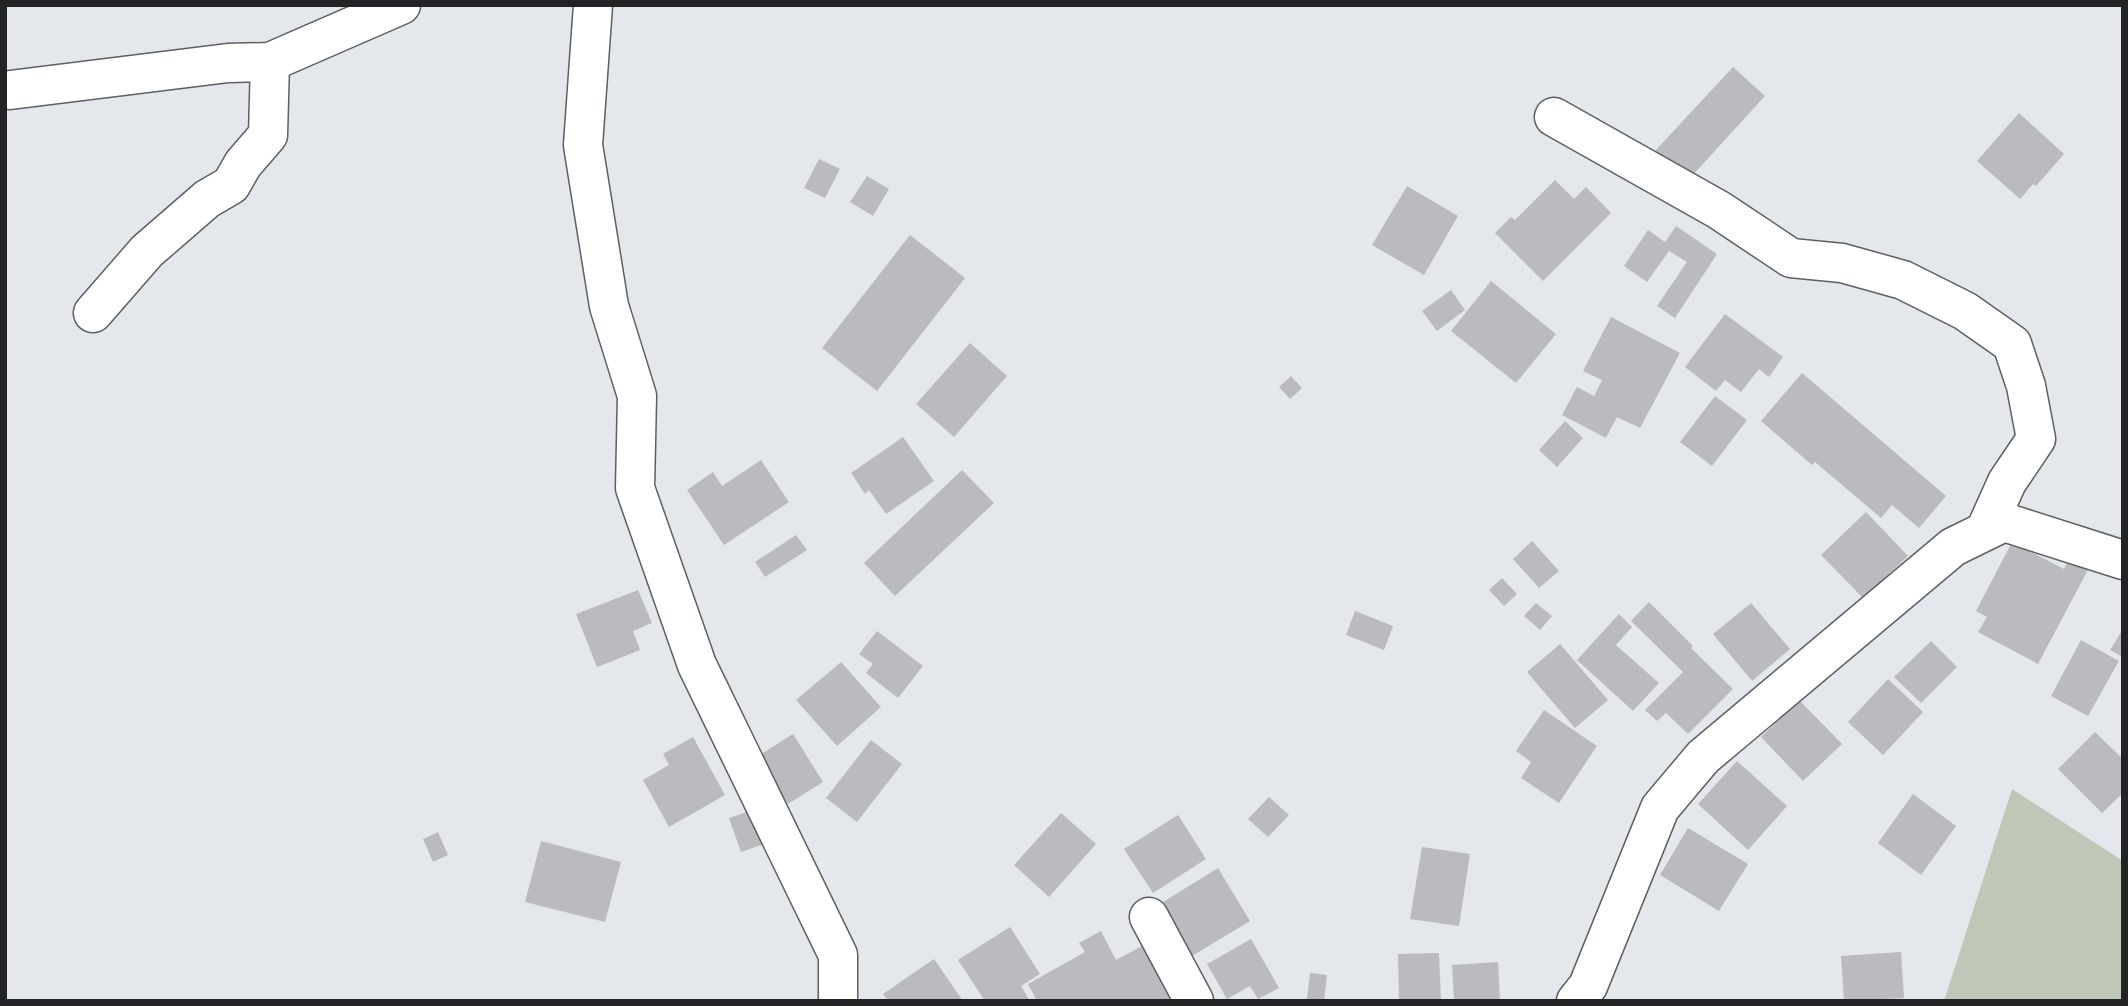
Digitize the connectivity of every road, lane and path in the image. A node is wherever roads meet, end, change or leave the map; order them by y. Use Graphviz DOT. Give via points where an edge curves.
graph roads {
  1 [pos="401,5"];
  2 [pos="593,5"];
  3 [pos="270,62"];
  4 [pos="10,90"];
  5 [pos="1554,117"];
  6 [pos="93,313"];
  7 [pos="1985,531"];
  8 [pos="2123,560"];
  9 [pos="1149,917"];
  10 [pos="838,1001"];
  11 [pos="1194,1001"];
  12 [pos="1576,1001"];
  1 -- 3 [label="street"];
  2 -- 10 [label="street" via="583,145 609,306 637,396 635,488 696,665 838,955"];
  3 -- 4 [label="street" via="228,63"];
  3 -- 6 [label="street" via="268,135 230,185 147,251"];
  5 -- 7 [label="street" via="1719,210 1791,258 1842,263 1903,280 1965,311 2012,344 2036,439 2007,482"];
  7 -- 8 [label="street" via="2004,522"];
  7 -- 12 [label="street" via="1953,547 1703,757 1660,808 1588,986"];
  9 -- 11 [label="street"];
}
